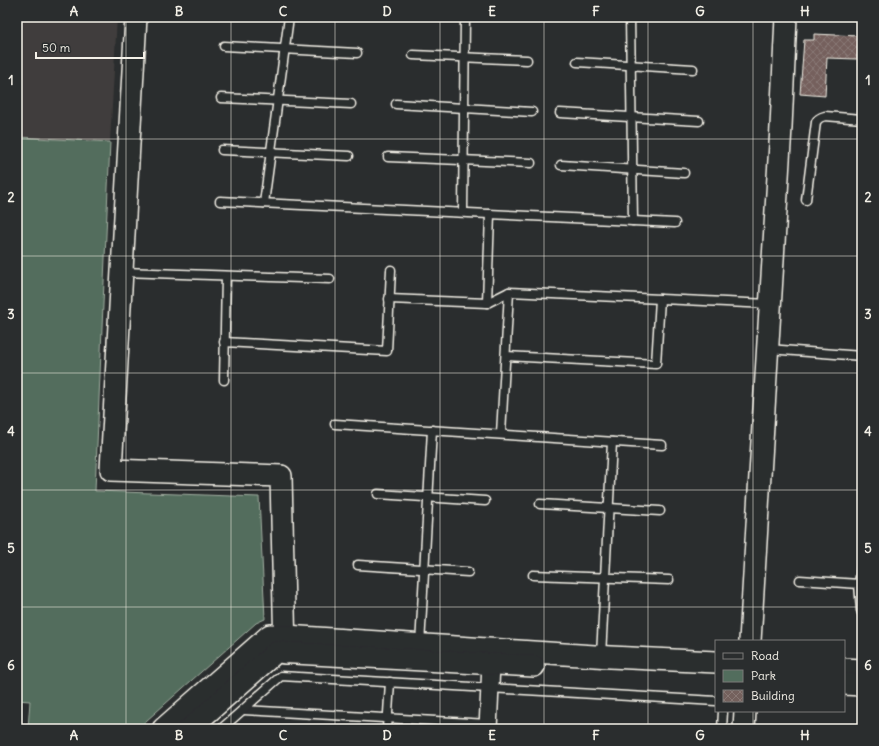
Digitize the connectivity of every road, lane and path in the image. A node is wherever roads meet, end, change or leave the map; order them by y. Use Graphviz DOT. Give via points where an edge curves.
graph roads {
  1 [pos="136,17"];
  2 [pos="289,17"];
  3 [pos="465,17"];
  4 [pos="630,17"];
  5 [pos="786,17"];
  6 [pos="224,46"];
  7 [pos="285,49"];
  8 [pos="357,53"];
  9 [pos="413,55"];
  10 [pos="465,58"];
  11 [pos="527,60"];
  12 [pos="577,62"];
  13 [pos="631,65"];
  14 [pos="693,69"];
  15 [pos="221,98"];
  16 [pos="278,100"];
  17 [pos="351,104"];
  18 [pos="396,104"];
  19 [pos="464,108"];
  20 [pos="532,112"];
  21 [pos="560,114"];
  22 [pos="632,117"];
  23 [pos="862,119"];
  24 [pos="699,121"];
  25 [pos="222,150"];
  26 [pos="271,152"];
  27 [pos="349,156"];
  28 [pos="388,157"];
  29 [pos="464,160"];
  30 [pos="531,163"];
  31 [pos="561,165"];
  32 [pos="633,170"];
  33 [pos="684,173"];
  34 [pos="806,200"];
  35 [pos="220,201"];
  36 [pos="264,203"];
  37 [pos="463,212"];
  38 [pos="490,214"];
  39 [pos="634,221"];
  40 [pos="676,223"];
  41 [pos="391,270"];
  42 [pos="122,272"];
  43 [pos="226,276"];
  44 [pos="330,280"];
  45 [pos="509,292"];
  46 [pos="389,299"];
  47 [pos="660,299"];
  48 [pos="487,303"];
  49 [pos="770,304"];
  50 [pos="224,342"];
  51 [pos="768,349"];
  52 [pos="506,356"];
  53 [pos="862,356"];
  54 [pos="224,380"];
  55 [pos="335,424"];
  56 [pos="432,430"];
  57 [pos="501,434"];
  58 [pos="612,442"];
  59 [pos="662,445"];
  60 [pos="378,494"];
  61 [pos="428,497"];
  62 [pos="485,501"];
  63 [pos="540,504"];
  64 [pos="608,508"];
  65 [pos="660,511"];
  66 [pos="862,562"];
  67 [pos="358,565"];
  68 [pos="424,569"];
  69 [pos="468,572"];
  70 [pos="533,575"];
  71 [pos="605,578"];
  72 [pos="669,580"];
  73 [pos="800,580"];
  74 [pos="859,584"];
  75 [pos="862,613"];
  76 [pos="750,640"];
  77 [pos="285,644"];
  78 [pos="420,644"];
  79 [pos="601,656"];
  80 [pos="715,662"];
  81 [pos="491,664"];
  82 [pos="845,669"];
  83 [pos="862,670"];
  84 [pos="715,676"];
  85 [pos="390,682"];
  86 [pos="845,684"];
  87 [pos="862,685"];
  88 [pos="490,688"];
  89 [pos="715,701"];
  90 [pos="244,710"];
  91 [pos="722,712"];
  92 [pos="745,712"];
  93 [pos="387,718"];
  94 [pos="488,726"];
  95 [pos="163,729"];
  96 [pos="189,729"];
  97 [pos="221,729"];
  98 [pos="387,729"];
  99 [pos="722,729"];
  100 [pos="744,729"];
  1 -- 42 [label="street"];
  2 -- 7 [label="lane"];
  3 -- 10 [label="lane"];
  4 -- 13 [label="lane"];
  5 -- 49 [label="street" via="782,127"];
  6 -- 7 [label="lane"];
  7 -- 8 [label="lane"];
  7 -- 16 [label="lane"];
  9 -- 10 [label="lane"];
  10 -- 11 [label="lane"];
  10 -- 19 [label="lane"];
  12 -- 13 [label="lane"];
  13 -- 14 [label="lane"];
  13 -- 22 [label="lane"];
  15 -- 16 [label="lane"];
  16 -- 17 [label="lane"];
  16 -- 26 [label="lane"];
  18 -- 19 [label="lane"];
  19 -- 20 [label="lane"];
  19 -- 29 [label="lane"];
  21 -- 22 [label="lane"];
  22 -- 24 [label="lane"];
  22 -- 32 [label="lane"];
  23 -- 34 [label="lane" via="826,116 818,119"];
  25 -- 26 [label="lane"];
  26 -- 27 [label="lane"];
  26 -- 36 [label="lane"];
  28 -- 29 [label="lane"];
  29 -- 30 [label="lane"];
  29 -- 37 [label="lane"];
  31 -- 32 [label="lane"];
  32 -- 33 [label="lane"];
  32 -- 39 [label="lane"];
  35 -- 36 [label="lane"];
  36 -- 37 [label="lane"];
  37 -- 38 [label="lane"];
  38 -- 39 [label="lane"];
  38 -- 48 [label="lane"];
  39 -- 40 [label="lane"];
  41 -- 46 [label="lane"];
  42 -- 43 [label="lane"];
  42 -- 77 [label="street" via="111,470 281,476"];
  43 -- 44 [label="lane"];
  43 -- 50 [label="lane"];
  45 -- 47 [label="lane"];
  45 -- 48 [label="lane"];
  45 -- 52 [label="lane"];
  46 -- 48 [label="lane"];
  46 -- 50 [label="lane" via="387,352"];
  47 -- 49 [label="lane"];
  47 -- 52 [label="lane" via="656,364"];
  49 -- 51 [label="street"];
  50 -- 54 [label="lane"];
  51 -- 53 [label="lane"];
  51 -- 76 [label="street"];
  52 -- 57 [label="lane"];
  55 -- 56 [label="lane"];
  56 -- 57 [label="lane"];
  56 -- 61 [label="lane"];
  57 -- 58 [label="lane"];
  58 -- 59 [label="lane"];
  58 -- 64 [label="lane"];
  60 -- 61 [label="lane"];
  61 -- 62 [label="lane"];
  61 -- 68 [label="lane"];
  63 -- 64 [label="lane"];
  64 -- 65 [label="lane"];
  64 -- 71 [label="lane"];
  66 -- 74 [label="lane"];
  67 -- 68 [label="lane"];
  68 -- 69 [label="lane"];
  68 -- 78 [label="lane"];
  70 -- 71 [label="lane"];
  71 -- 72 [label="lane"];
  71 -- 79 [label="lane"];
  73 -- 74 [label="lane"];
  74 -- 75 [label="lane"];
  77 -- 78 [label="street"];
  77 -- 81 [label="street"];
  77 -- 95 [label="street" via="270,635"];
  77 -- 96 [label="street"];
  78 -- 79 [label="street"];
  79 -- 80 [label="street"];
  81 -- 84 [label="street"];
  81 -- 88 [label="street"];
  82 -- 83 [label="street"];
  85 -- 88 [label="lane"];
  85 -- 90 [label="lane" via="281,676"];
  85 -- 93 [label="lane"];
  86 -- 87 [label="street"];
  88 -- 89 [label="lane"];
  88 -- 94 [label="street"];
  90 -- 93 [label="lane"];
  90 -- 97 [label="lane"];
  91 -- 99 [label="lane"];
  92 -- 100 [label="street"];
  93 -- 94 [label="lane"];
  93 -- 98 [label="lane"];
}
